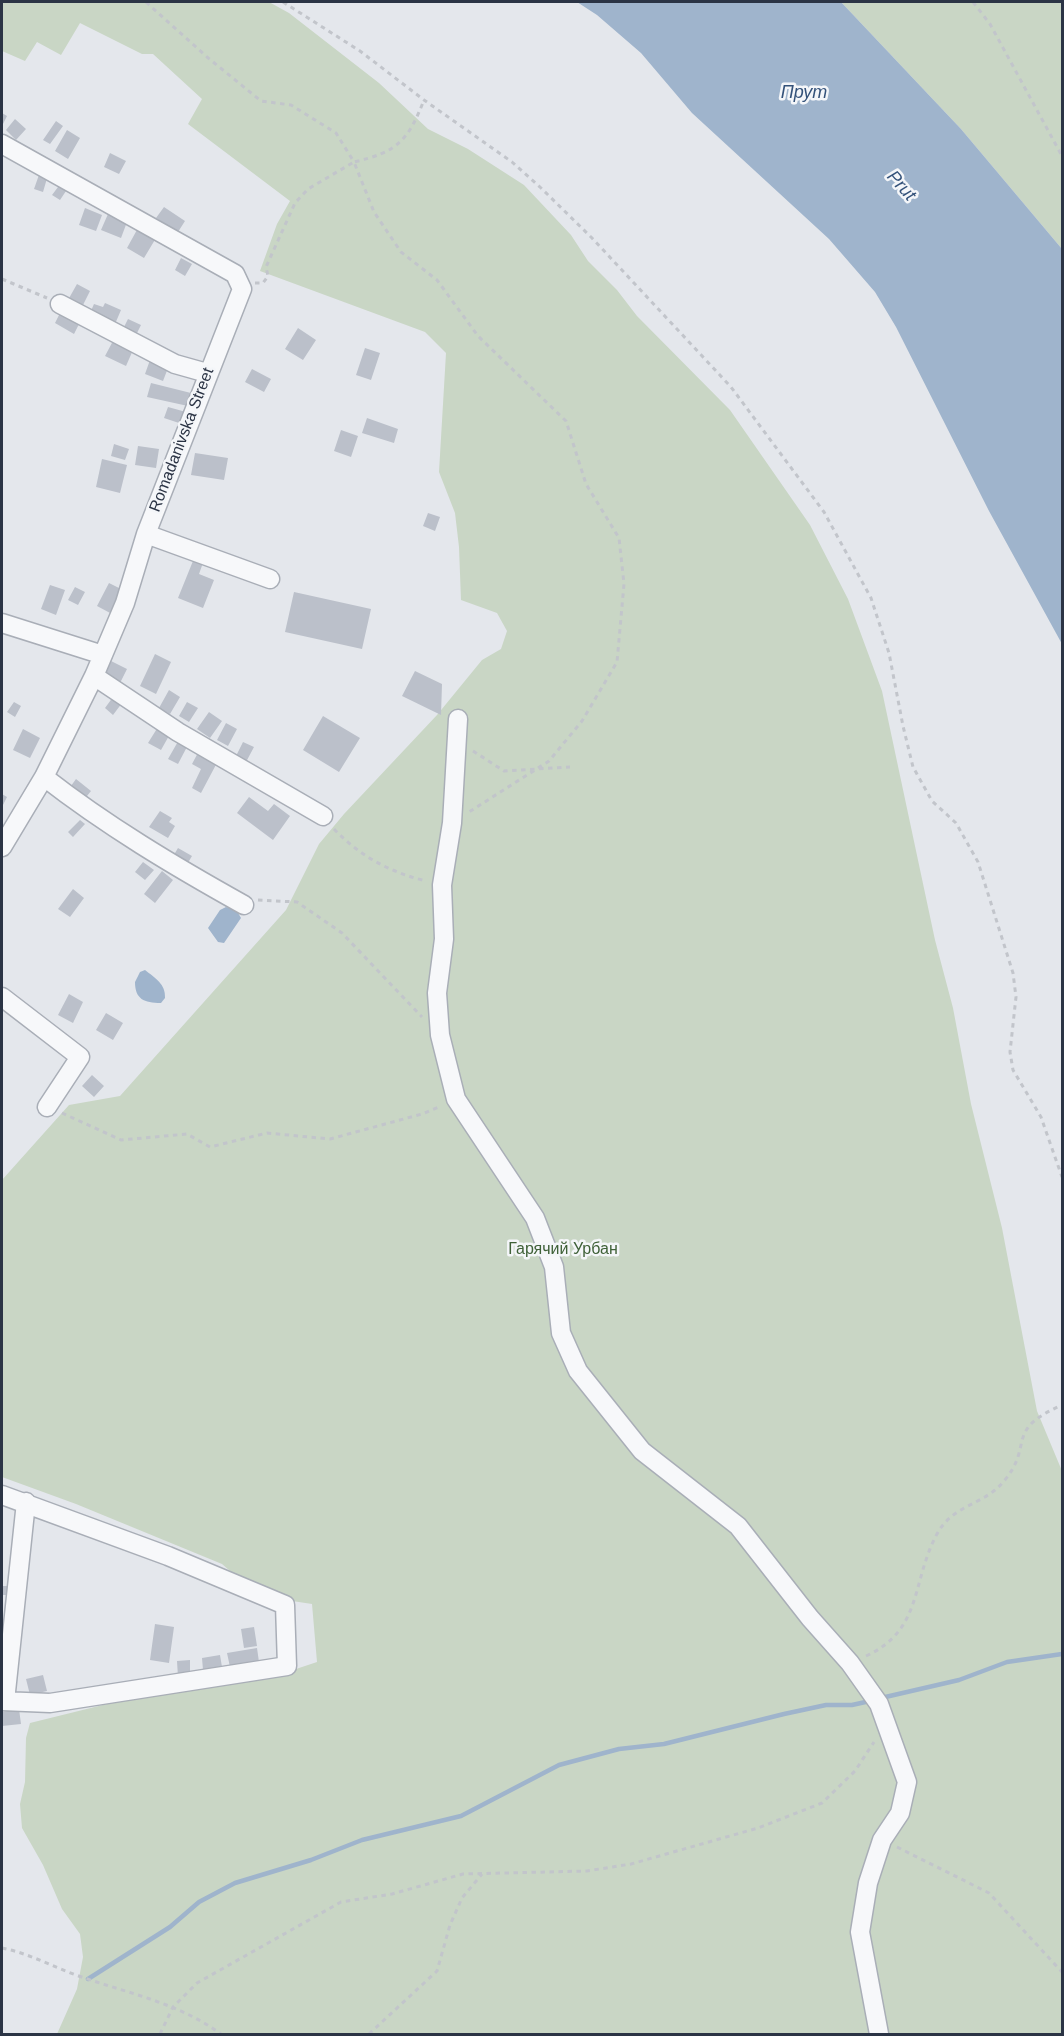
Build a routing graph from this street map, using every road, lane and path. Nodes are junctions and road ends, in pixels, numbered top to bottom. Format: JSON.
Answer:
{"nodes":[{"id":1,"x":146,"y":2,"type":"edge"},
{"id":2,"x":283,"y":2,"type":"edge"},
{"id":3,"x":973,"y":2,"type":"edge"},
{"id":4,"x":424,"y":100,"type":"junction"},
{"id":5,"x":2,"y":144,"type":"edge"},
{"id":6,"x":1062,"y":156,"type":"edge"},
{"id":7,"x":354,"y":162,"type":"junction"},
{"id":8,"x":2,"y":279,"type":"edge"},
{"id":9,"x":242,"y":289,"type":"junction"},
{"id":10,"x":60,"y":304,"type":"joint"},
{"id":11,"x":207,"y":373,"type":"junction"},
{"id":12,"x":146,"y":534,"type":"junction"},
{"id":13,"x":270,"y":579,"type":"dead end"},
{"id":14,"x":2,"y":623,"type":"edge"},
{"id":15,"x":103,"y":655,"type":"junction"},
{"id":16,"x":94,"y":676,"type":"junction"},
{"id":17,"x":457,"y":725,"type":"joint"},
{"id":18,"x":570,"y":767,"type":"dead end"},
{"id":19,"x":536,"y":770,"type":"junction"},
{"id":20,"x":44,"y":777,"type":"junction"},
{"id":21,"x":323,"y":816,"type":"joint"},
{"id":22,"x":452,"y":823,"type":"junction"},
{"id":23,"x":2,"y":847,"type":"edge"},
{"id":24,"x":442,"y":885,"type":"junction"},
{"id":25,"x":244,"y":905,"type":"joint"},
{"id":26,"x":2,"y":997,"type":"edge"},
{"id":27,"x":440,"y":1035,"type":"junction"},
{"id":28,"x":456,"y":1099,"type":"junction"},
{"id":29,"x":47,"y":1107,"type":"joint"},
{"id":30,"x":1062,"y":1178,"type":"edge"},
{"id":31,"x":1062,"y":1405,"type":"edge"},
{"id":32,"x":2,"y":1495,"type":"edge"},
{"id":33,"x":26,"y":1502,"type":"junction"},
{"id":34,"x":850,"y":1663,"type":"junction"},
{"id":35,"x":3,"y":1701,"type":"edge"},
{"id":36,"x":887,"y":1723,"type":"junction"},
{"id":37,"x":882,"y":1840,"type":"junction"},
{"id":38,"x":482,"y":1874,"type":"junction"},
{"id":39,"x":2,"y":1948,"type":"edge"},
{"id":40,"x":1062,"y":1972,"type":"edge"},
{"id":41,"x":173,"y":2007,"type":"junction"},
{"id":42,"x":160,"y":2034,"type":"edge"},
{"id":43,"x":221,"y":2034,"type":"edge"},
{"id":44,"x":369,"y":2034,"type":"edge"},
{"id":45,"x":879,"y":2034,"type":"edge"}],
"edges":[{"from":1,"to":7,"type":"path"},
{"from":2,"to":4,"type":"path"},
{"from":3,"to":6,"type":"path"},
{"from":4,"to":7,"type":"path"},
{"from":4,"to":30,"type":"path"},
{"from":5,"to":9,"type":"street"},
{"from":7,"to":9,"type":"path"},
{"from":7,"to":19,"type":"path"},
{"from":8,"to":10,"type":"path"},
{"from":9,"to":11,"type":"street","name":"Romadanivska Street"},
{"from":10,"to":11,"type":"street"},
{"from":11,"to":12,"type":"street","name":"Romadanivska Street"},
{"from":12,"to":13,"type":"street"},
{"from":12,"to":15,"type":"street","name":"Romadanivska Street"},
{"from":14,"to":15,"type":"street"},
{"from":15,"to":16,"type":"street","name":"Romadanivska Street"},
{"from":16,"to":20,"type":"street","name":"Romadanivska Street"},
{"from":16,"to":21,"type":"street"},
{"from":17,"to":19,"type":"path"},
{"from":17,"to":22,"type":"street"},
{"from":18,"to":19,"type":"path"},
{"from":19,"to":22,"type":"path"},
{"from":20,"to":23,"type":"street","name":"Romadanivska Street"},
{"from":20,"to":25,"type":"street"},
{"from":21,"to":24,"type":"path"},
{"from":22,"to":24,"type":"street"},
{"from":24,"to":27,"type":"street"},
{"from":25,"to":27,"type":"path"},
{"from":26,"to":29,"type":"street"},
{"from":27,"to":28,"type":"street"},
{"from":28,"to":29,"type":"path"},
{"from":28,"to":34,"type":"street"},
{"from":31,"to":34,"type":"path"},
{"from":32,"to":33,"type":"street"},
{"from":33,"to":35,"type":"street"},
{"from":33,"to":35,"type":"street"},
{"from":34,"to":36,"type":"street"},
{"from":36,"to":37,"type":"street"},
{"from":36,"to":38,"type":"path"},
{"from":37,"to":40,"type":"path"},
{"from":37,"to":45,"type":"street"},
{"from":38,"to":41,"type":"path"},
{"from":38,"to":44,"type":"path"},
{"from":39,"to":41,"type":"path"},
{"from":41,"to":42,"type":"path"},
{"from":41,"to":43,"type":"path"}]}
